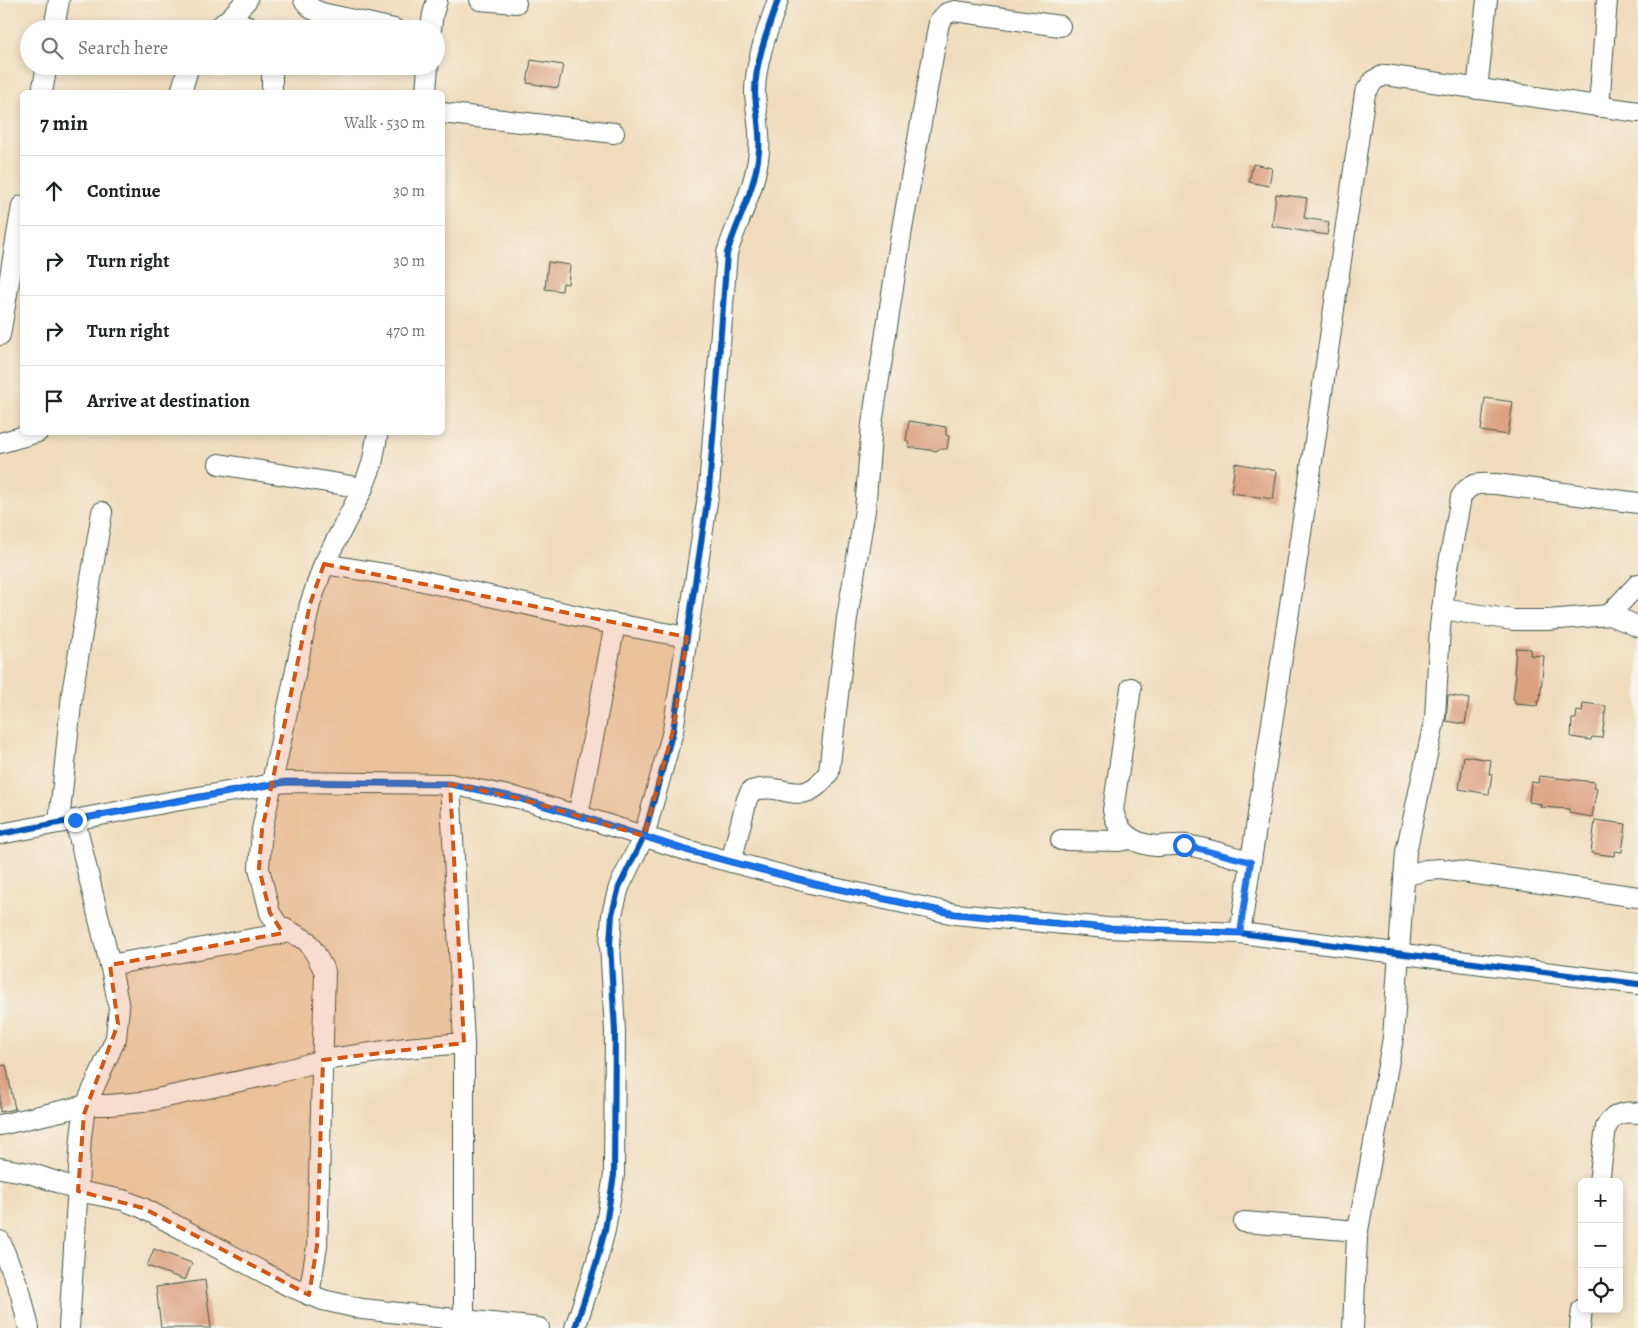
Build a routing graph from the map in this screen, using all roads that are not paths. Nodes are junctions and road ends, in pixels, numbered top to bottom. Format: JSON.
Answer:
{"nodes":[{"id":1,"x":59,"y":0,"type":"edge"},
{"id":2,"x":248,"y":0,"type":"edge"},
{"id":3,"x":304,"y":0,"type":"edge"},
{"id":4,"x":437,"y":0,"type":"edge"},
{"id":5,"x":480,"y":0,"type":"edge"},
{"id":6,"x":778,"y":0,"type":"edge"},
{"id":7,"x":1487,"y":0,"type":"edge"},
{"id":8,"x":1607,"y":0,"type":"edge"},
{"id":9,"x":516,"y":3,"type":"dead end"},
{"id":10,"x":56,"y":20,"type":"edge"},
{"id":11,"x":227,"y":20,"type":"edge"},
{"id":12,"x":354,"y":20,"type":"edge"},
{"id":13,"x":432,"y":20,"type":"edge"},
{"id":14,"x":1060,"y":26,"type":"dead end"},
{"id":15,"x":45,"y":75,"type":"edge"},
{"id":16,"x":186,"y":75,"type":"edge"},
{"id":17,"x":272,"y":75,"type":"edge"},
{"id":18,"x":427,"y":75,"type":"edge"},
{"id":19,"x":1477,"y":89,"type":"junction"},
{"id":20,"x":42,"y":90,"type":"edge"},
{"id":21,"x":182,"y":90,"type":"edge"},
{"id":22,"x":272,"y":90,"type":"edge"},
{"id":23,"x":426,"y":90,"type":"edge"},
{"id":24,"x":1599,"y":107,"type":"junction"},
{"id":25,"x":1638,"y":112,"type":"edge"},
{"id":26,"x":445,"y":114,"type":"edge"},
{"id":27,"x":614,"y":133,"type":"dead end"},
{"id":28,"x":20,"y":239,"type":"edge"},
{"id":29,"x":0,"y":335,"type":"edge"},
{"id":30,"x":28,"y":435,"type":"edge"},
{"id":31,"x":377,"y":435,"type":"edge"},
{"id":32,"x":0,"y":443,"type":"edge"},
{"id":33,"x":219,"y":464,"type":"dead end"},
{"id":34,"x":363,"y":488,"type":"junction"},
{"id":35,"x":1638,"y":504,"type":"edge"},
{"id":36,"x":102,"y":512,"type":"dead end"},
{"id":37,"x":324,"y":564,"type":"junction"},
{"id":38,"x":1638,"y":584,"type":"edge"},
{"id":39,"x":1442,"y":610,"type":"junction"},
{"id":40,"x":1609,"y":615,"type":"junction"},
{"id":41,"x":614,"y":624,"type":"junction"},
{"id":42,"x":1638,"y":627,"type":"edge"},
{"id":43,"x":687,"y":638,"type":"junction"},
{"id":44,"x":1131,"y":688,"type":"dead end"},
{"id":45,"x":272,"y":784,"type":"junction"},
{"id":46,"x":450,"y":784,"type":"junction"},
{"id":47,"x":578,"y":816,"type":"junction"},
{"id":48,"x":67,"y":821,"type":"junction"},
{"id":49,"x":0,"y":834,"type":"edge"},
{"id":50,"x":644,"y":836,"type":"junction"},
{"id":51,"x":1131,"y":839,"type":"junction"},
{"id":52,"x":1061,"y":840,"type":"dead end"},
{"id":53,"x":731,"y":862,"type":"junction"},
{"id":54,"x":1251,"y":862,"type":"junction"},
{"id":55,"x":1404,"y":876,"type":"junction"},
{"id":56,"x":1638,"y":897,"type":"edge"},
{"id":57,"x":291,"y":932,"type":"junction"},
{"id":58,"x":1240,"y":933,"type":"junction"},
{"id":59,"x":1398,"y":952,"type":"junction"},
{"id":60,"x":110,"y":965,"type":"junction"},
{"id":61,"x":1638,"y":984,"type":"edge"},
{"id":62,"x":464,"y":1044,"type":"junction"},
{"id":63,"x":323,"y":1060,"type":"junction"},
{"id":64,"x":87,"y":1106,"type":"junction"},
{"id":65,"x":1638,"y":1113,"type":"edge"},
{"id":66,"x":0,"y":1125,"type":"edge"},
{"id":67,"x":0,"y":1168,"type":"edge"},
{"id":68,"x":1600,"y":1178,"type":"edge"},
{"id":69,"x":78,"y":1191,"type":"junction"},
{"id":70,"x":1244,"y":1222,"type":"dead end"},
{"id":71,"x":1358,"y":1231,"type":"junction"},
{"id":72,"x":0,"y":1241,"type":"edge"},
{"id":73,"x":309,"y":1295,"type":"junction"},
{"id":74,"x":1582,"y":1313,"type":"edge"},
{"id":75,"x":374,"y":1320,"type":"edge"},
{"id":76,"x":464,"y":1320,"type":"junction"},
{"id":77,"x":29,"y":1328,"type":"edge"},
{"id":78,"x":69,"y":1328,"type":"edge"},
{"id":79,"x":539,"y":1328,"type":"edge"},
{"id":80,"x":575,"y":1328,"type":"edge"},
{"id":81,"x":1353,"y":1328,"type":"edge"},
{"id":82,"x":1580,"y":1328,"type":"edge"}],
"edges":[{"from":1,"to":10,"type":"street"},
{"from":2,"to":11,"type":"street"},
{"from":3,"to":12,"type":"street"},
{"from":4,"to":13,"type":"street"},
{"from":5,"to":9,"type":"street"},
{"from":6,"to":43,"type":"street"},
{"from":7,"to":19,"type":"street"},
{"from":8,"to":24,"type":"street"},
{"from":14,"to":53,"type":"street"},
{"from":15,"to":20,"type":"street"},
{"from":16,"to":21,"type":"street"},
{"from":17,"to":22,"type":"street"},
{"from":18,"to":23,"type":"street"},
{"from":19,"to":24,"type":"street"},
{"from":19,"to":54,"type":"street"},
{"from":24,"to":25,"type":"street"},
{"from":26,"to":27,"type":"street"},
{"from":28,"to":29,"type":"street"},
{"from":30,"to":32,"type":"street"},
{"from":31,"to":34,"type":"street"},
{"from":33,"to":34,"type":"street"},
{"from":34,"to":37,"type":"street"},
{"from":35,"to":39,"type":"street"},
{"from":36,"to":48,"type":"street"},
{"from":37,"to":41,"type":"street"},
{"from":37,"to":45,"type":"street"},
{"from":38,"to":40,"type":"street"},
{"from":39,"to":40,"type":"street"},
{"from":39,"to":55,"type":"street"},
{"from":40,"to":42,"type":"street"},
{"from":41,"to":43,"type":"street"},
{"from":41,"to":47,"type":"street"},
{"from":43,"to":50,"type":"street"},
{"from":44,"to":51,"type":"street"},
{"from":45,"to":46,"type":"street"},
{"from":45,"to":48,"type":"street"},
{"from":45,"to":57,"type":"street"},
{"from":46,"to":47,"type":"street"},
{"from":46,"to":62,"type":"street"},
{"from":47,"to":50,"type":"street"},
{"from":48,"to":49,"type":"street"},
{"from":48,"to":60,"type":"street"},
{"from":50,"to":53,"type":"street"},
{"from":50,"to":80,"type":"street"},
{"from":51,"to":52,"type":"street"},
{"from":51,"to":54,"type":"street"},
{"from":53,"to":58,"type":"street"},
{"from":54,"to":58,"type":"street"},
{"from":55,"to":56,"type":"street"},
{"from":55,"to":59,"type":"street"},
{"from":57,"to":60,"type":"street"},
{"from":57,"to":63,"type":"street"},
{"from":58,"to":59,"type":"street"},
{"from":59,"to":61,"type":"street"},
{"from":59,"to":71,"type":"street"},
{"from":60,"to":64,"type":"street"},
{"from":62,"to":63,"type":"street"},
{"from":62,"to":76,"type":"street"},
{"from":63,"to":64,"type":"street"},
{"from":63,"to":73,"type":"street"},
{"from":64,"to":66,"type":"street"},
{"from":64,"to":69,"type":"street"},
{"from":65,"to":68,"type":"street"},
{"from":67,"to":69,"type":"street"},
{"from":69,"to":73,"type":"street"},
{"from":69,"to":78,"type":"street"},
{"from":70,"to":71,"type":"street"},
{"from":71,"to":81,"type":"street"},
{"from":72,"to":77,"type":"street"},
{"from":73,"to":75,"type":"street"},
{"from":74,"to":82,"type":"street"},
{"from":75,"to":76,"type":"street"},
{"from":76,"to":79,"type":"street"}]}
